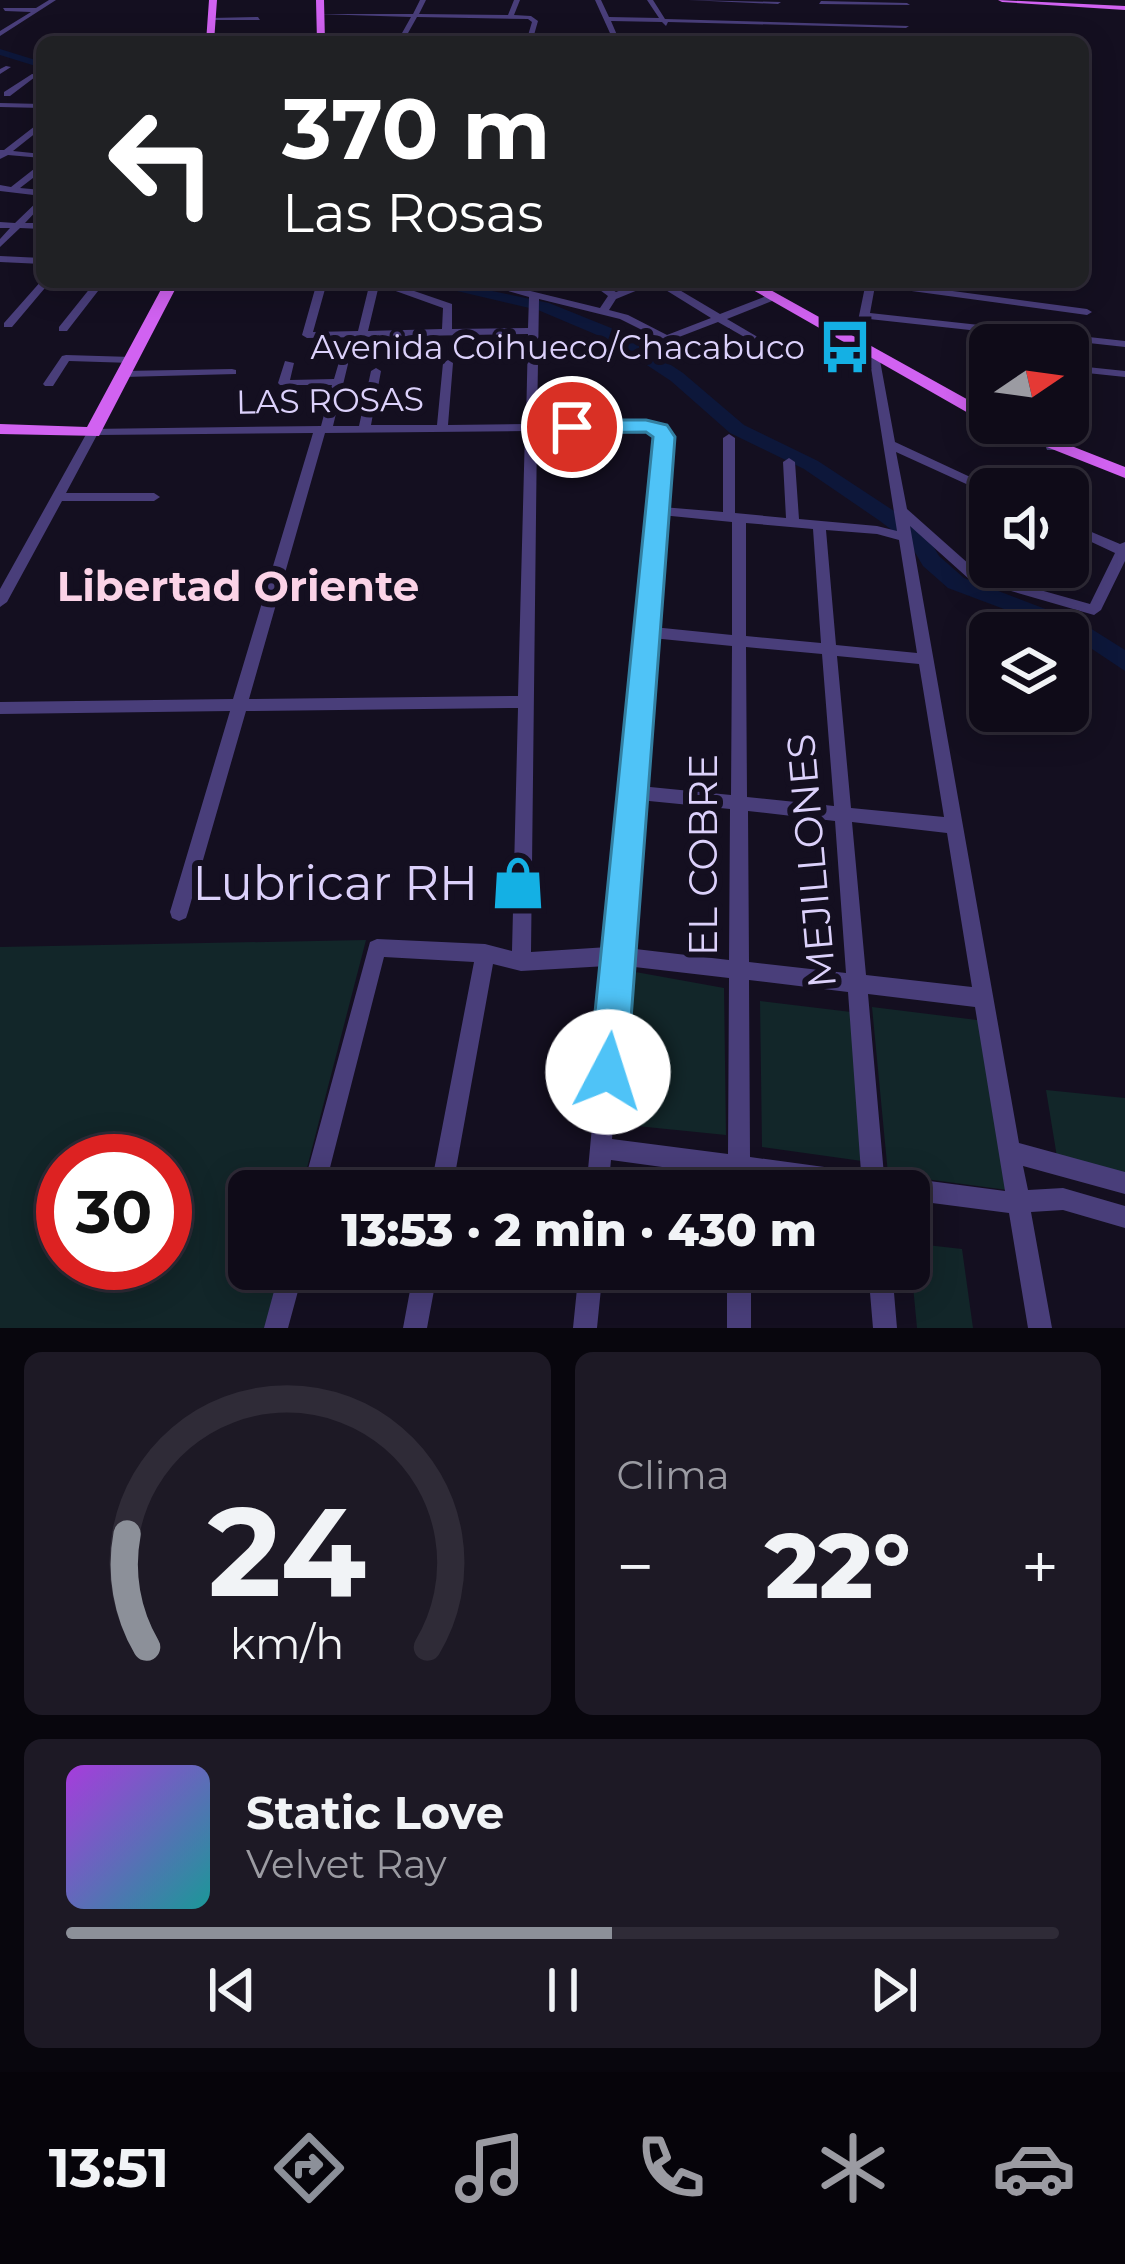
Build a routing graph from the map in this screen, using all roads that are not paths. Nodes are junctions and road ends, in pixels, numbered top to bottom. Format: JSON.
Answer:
{"nodes":[{"id":1,"x":19,"y":0,"type":"edge"},
{"id":2,"x":53,"y":0,"type":"edge"},
{"id":3,"x":213,"y":0,"type":"edge"},
{"id":4,"x":320,"y":0,"type":"edge"},
{"id":5,"x":423,"y":0,"type":"edge"},
{"id":6,"x":517,"y":0,"type":"edge"},
{"id":7,"x":598,"y":0,"type":"edge"},
{"id":8,"x":650,"y":0,"type":"edge"},
{"id":9,"x":1002,"y":0,"type":"edge"},
{"id":10,"x":1014,"y":0,"type":"edge"},
{"id":11,"x":1061,"y":0,"type":"edge"},
{"id":12,"x":695,"y":1,"type":"edge"},
{"id":13,"x":778,"y":1,"type":"edge"},
{"id":14,"x":736,"y":2,"type":"edge"},
{"id":15,"x":820,"y":2,"type":"edge"},
{"id":16,"x":907,"y":2,"type":"edge"},
{"id":17,"x":1101,"y":3,"type":"edge"},
{"id":18,"x":862,"y":4,"type":"junction"},
{"id":19,"x":1125,"y":8,"type":"edge"},
{"id":20,"x":3,"y":10,"type":"edge"},
{"id":21,"x":38,"y":10,"type":"junction"},
{"id":22,"x":320,"y":14,"type":"junction"},
{"id":23,"x":415,"y":15,"type":"junction"},
{"id":24,"x":510,"y":17,"type":"junction"},
{"id":25,"x":258,"y":19,"type":"dead end"},
{"id":26,"x":606,"y":19,"type":"junction"},
{"id":27,"x":211,"y":20,"type":"junction"},
{"id":28,"x":664,"y":20,"type":"junction"},
{"id":29,"x":700,"y":21,"type":"junction"},
{"id":30,"x":740,"y":22,"type":"junction"},
{"id":31,"x":783,"y":23,"type":"junction"},
{"id":32,"x":0,"y":24,"type":"edge"},
{"id":33,"x":15,"y":24,"type":"junction"},
{"id":34,"x":828,"y":24,"type":"junction"},
{"id":35,"x":844,"y":24,"type":"junction"},
{"id":36,"x":866,"y":25,"type":"junction"},
{"id":37,"x":906,"y":26,"type":"junction"},
{"id":38,"x":0,"y":34,"type":"edge"},
{"id":39,"x":210,"y":36,"type":"edge"},
{"id":40,"x":321,"y":36,"type":"edge"},
{"id":41,"x":403,"y":36,"type":"edge"},
{"id":42,"x":530,"y":36,"type":"edge"},
{"id":43,"x":613,"y":36,"type":"edge"},
{"id":44,"x":672,"y":36,"type":"edge"},
{"id":45,"x":742,"y":36,"type":"edge"},
{"id":46,"x":787,"y":36,"type":"edge"},
{"id":47,"x":849,"y":36,"type":"edge"},
{"id":48,"x":905,"y":36,"type":"edge"},
{"id":49,"x":36,"y":76,"type":"edge"},
{"id":50,"x":8,"y":94,"type":"dead end"},
{"id":51,"x":0,"y":104,"type":"edge"},
{"id":52,"x":36,"y":106,"type":"edge"},
{"id":53,"x":36,"y":129,"type":"edge"},
{"id":54,"x":2,"y":153,"type":"edge"},
{"id":55,"x":36,"y":156,"type":"edge"},
{"id":56,"x":36,"y":172,"type":"edge"},
{"id":57,"x":0,"y":188,"type":"edge"},
{"id":58,"x":13,"y":190,"type":"junction"},
{"id":59,"x":36,"y":195,"type":"edge"},
{"id":60,"x":36,"y":203,"type":"edge"},
{"id":61,"x":0,"y":225,"type":"edge"},
{"id":62,"x":18,"y":225,"type":"junction"},
{"id":63,"x":36,"y":226,"type":"edge"},
{"id":64,"x":0,"y":244,"type":"edge"},
{"id":65,"x":0,"y":259,"type":"edge"},
{"id":66,"x":36,"y":261,"type":"edge"},
{"id":67,"x":40,"y":288,"type":"edge"},
{"id":68,"x":95,"y":288,"type":"edge"},
{"id":69,"x":169,"y":288,"type":"edge"},
{"id":70,"x":320,"y":288,"type":"edge"},
{"id":71,"x":375,"y":288,"type":"edge"},
{"id":72,"x":395,"y":288,"type":"edge"},
{"id":73,"x":498,"y":288,"type":"edge"},
{"id":74,"x":603,"y":288,"type":"edge"},
{"id":75,"x":638,"y":288,"type":"edge"},
{"id":76,"x":665,"y":288,"type":"edge"},
{"id":77,"x":756,"y":288,"type":"edge"},
{"id":78,"x":870,"y":288,"type":"edge"},
{"id":79,"x":947,"y":288,"type":"edge"},
{"id":80,"x":615,"y":296,"type":"junction"},
{"id":81,"x":772,"y":297,"type":"junction"},
{"id":82,"x":534,"y":302,"type":"junction"},
{"id":83,"x":603,"y":312,"type":"junction"},
{"id":84,"x":1087,"y":312,"type":"dead end"},
{"id":85,"x":864,"y":315,"type":"junction"},
{"id":86,"x":719,"y":319,"type":"junction"},
{"id":87,"x":8,"y":325,"type":"dead end"},
{"id":88,"x":969,"y":327,"type":"edge"},
{"id":89,"x":63,"y":329,"type":"dead end"},
{"id":90,"x":535,"y":331,"type":"junction"},
{"id":91,"x":447,"y":332,"type":"junction"},
{"id":92,"x":362,"y":334,"type":"junction"},
{"id":93,"x":1089,"y":340,"type":"edge"},
{"id":94,"x":762,"y":344,"type":"dead end"},
{"id":95,"x":1125,"y":344,"type":"edge"},
{"id":96,"x":858,"y":345,"type":"junction"},
{"id":97,"x":874,"y":355,"type":"junction"},
{"id":98,"x":289,"y":363,"type":"dead end"},
{"id":99,"x":448,"y":363,"type":"dead end"},
{"id":100,"x":343,"y":364,"type":"dead end"},
{"id":101,"x":128,"y":367,"type":"junction"},
{"id":102,"x":376,"y":371,"type":"dead end"},
{"id":103,"x":1089,"y":371,"type":"edge"},
{"id":104,"x":232,"y":372,"type":"dead end"},
{"id":105,"x":1123,"y":377,"type":"edge"},
{"id":106,"x":338,"y":382,"type":"junction"},
{"id":107,"x":49,"y":384,"type":"dead end"},
{"id":108,"x":969,"y":407,"type":"edge"},
{"id":109,"x":535,"y":428,"type":"junction"},
{"id":110,"x":442,"y":429,"type":"junction"},
{"id":111,"x":323,"y":430,"type":"junction"},
{"id":112,"x":364,"y":430,"type":"junction"},
{"id":113,"x":1,"y":431,"type":"edge"},
{"id":114,"x":93,"y":432,"type":"junction"},
{"id":115,"x":729,"y":438,"type":"dead end"},
{"id":116,"x":890,"y":444,"type":"junction"},
{"id":117,"x":1044,"y":444,"type":"edge"},
{"id":118,"x":1050,"y":444,"type":"edge"},
{"id":119,"x":1051,"y":447,"type":"junction"},
{"id":120,"x":789,"y":462,"type":"dead end"},
{"id":121,"x":1125,"y":472,"type":"edge"},
{"id":122,"x":969,"y":480,"type":"edge"},
{"id":123,"x":57,"y":497,"type":"junction"},
{"id":124,"x":154,"y":497,"type":"dead end"},
{"id":125,"x":658,"y":512,"type":"junction"},
{"id":126,"x":734,"y":518,"type":"junction"},
{"id":127,"x":793,"y":523,"type":"junction"},
{"id":128,"x":903,"y":524,"type":"junction"},
{"id":129,"x":819,"y":525,"type":"junction"},
{"id":130,"x":1089,"y":535,"type":"edge"},
{"id":131,"x":1124,"y":549,"type":"edge"},
{"id":132,"x":0,"y":602,"type":"edge"},
{"id":133,"x":647,"y":632,"type":"junction"},
{"id":134,"x":739,"y":641,"type":"junction"},
{"id":135,"x":829,"y":650,"type":"junction"},
{"id":136,"x":926,"y":659,"type":"junction"},
{"id":137,"x":527,"y":701,"type":"junction"},
{"id":138,"x":239,"y":705,"type":"junction"},
{"id":139,"x":0,"y":708,"type":"edge"},
{"id":140,"x":633,"y":792,"type":"junction"},
{"id":141,"x":739,"y":803,"type":"junction"},
{"id":142,"x":843,"y":814,"type":"junction"},
{"id":143,"x":955,"y":826,"type":"junction"},
{"id":144,"x":179,"y":912,"type":"dead end"},
{"id":145,"x":484,"y":953,"type":"junction"},
{"id":146,"x":618,"y":956,"type":"junction"},
{"id":147,"x":521,"y":962,"type":"junction"},
{"id":148,"x":739,"y":970,"type":"junction"},
{"id":149,"x":857,"y":984,"type":"junction"},
{"id":150,"x":984,"y":998,"type":"junction"},
{"id":151,"x":601,"y":1148,"type":"junction"},
{"id":152,"x":1010,"y":1151,"type":"junction"},
{"id":153,"x":739,"y":1166,"type":"junction"},
{"id":154,"x":319,"y":1170,"type":"edge"},
{"id":155,"x":445,"y":1170,"type":"edge"},
{"id":156,"x":599,"y":1170,"type":"edge"},
{"id":157,"x":739,"y":1170,"type":"edge"},
{"id":158,"x":763,"y":1170,"type":"edge"},
{"id":159,"x":872,"y":1170,"type":"edge"},
{"id":160,"x":1125,"y":1183,"type":"edge"},
{"id":161,"x":930,"y":1194,"type":"edge"},
{"id":162,"x":1018,"y":1199,"type":"junction"},
{"id":163,"x":1125,"y":1217,"type":"edge"},
{"id":164,"x":286,"y":1290,"type":"edge"},
{"id":165,"x":422,"y":1290,"type":"edge"},
{"id":166,"x":589,"y":1290,"type":"edge"},
{"id":167,"x":739,"y":1290,"type":"edge"},
{"id":168,"x":882,"y":1290,"type":"edge"},
{"id":169,"x":276,"y":1328,"type":"edge"},
{"id":170,"x":415,"y":1328,"type":"edge"},
{"id":171,"x":585,"y":1328,"type":"edge"},
{"id":172,"x":739,"y":1328,"type":"edge"},
{"id":173,"x":885,"y":1328,"type":"edge"},
{"id":174,"x":1040,"y":1328,"type":"edge"}],
"edges":[{"from":1,"to":20,"type":"street"},
{"from":2,"to":21,"type":"street"},
{"from":3,"to":27,"type":"main road"},
{"from":4,"to":22,"type":"main road"},
{"from":5,"to":23,"type":"street"},
{"from":6,"to":24,"type":"street"},
{"from":7,"to":26,"type":"street"},
{"from":8,"to":28,"type":"street"},
{"from":9,"to":10,"type":"main road"},
{"from":10,"to":17,"type":"main road"},
{"from":11,"to":17,"type":"street"},
{"from":12,"to":14,"type":"street"},
{"from":12,"to":29,"type":"street"},
{"from":13,"to":14,"type":"street"},
{"from":13,"to":31,"type":"street"},
{"from":14,"to":30,"type":"street"},
{"from":15,"to":18,"type":"street"},
{"from":15,"to":34,"type":"street"},
{"from":16,"to":18,"type":"street"},
{"from":16,"to":37,"type":"street"},
{"from":17,"to":19,"type":"main road"},
{"from":18,"to":36,"type":"street"},
{"from":20,"to":21,"type":"street"},
{"from":21,"to":33,"type":"street"},
{"from":22,"to":23,"type":"street"},
{"from":22,"to":40,"type":"main road"},
{"from":23,"to":24,"type":"street"},
{"from":23,"to":41,"type":"street"},
{"from":24,"to":42,"type":"street"},
{"from":25,"to":27,"type":"street"},
{"from":26,"to":28,"type":"street"},
{"from":26,"to":43,"type":"street"},
{"from":27,"to":39,"type":"main road"},
{"from":28,"to":29,"type":"street"},
{"from":28,"to":44,"type":"street"},
{"from":29,"to":30,"type":"street"},
{"from":30,"to":31,"type":"street"},
{"from":30,"to":45,"type":"street"},
{"from":31,"to":34,"type":"street"},
{"from":31,"to":46,"type":"street"},
{"from":32,"to":33,"type":"street"},
{"from":33,"to":38,"type":"street"},
{"from":34,"to":35,"type":"street"},
{"from":35,"to":36,"type":"street"},
{"from":35,"to":47,"type":"street"},
{"from":36,"to":37,"type":"street"},
{"from":37,"to":48,"type":"street"},
{"from":49,"to":50,"type":"street"},
{"from":51,"to":52,"type":"street"},
{"from":53,"to":54,"type":"street"},
{"from":54,"to":55,"type":"street"},
{"from":56,"to":58,"type":"street"},
{"from":57,"to":58,"type":"street"},
{"from":58,"to":59,"type":"street"},
{"from":60,"to":62,"type":"street"},
{"from":61,"to":62,"type":"street"},
{"from":62,"to":63,"type":"street"},
{"from":62,"to":64,"type":"street"},
{"from":65,"to":66,"type":"street"},
{"from":67,"to":87,"type":"street"},
{"from":68,"to":89,"type":"street"},
{"from":69,"to":101,"type":"main road"},
{"from":70,"to":92,"type":"street"},
{"from":71,"to":92,"type":"street"},
{"from":72,"to":91,"type":"street"},
{"from":73,"to":82,"type":"street"},
{"from":74,"to":80,"type":"street"},
{"from":75,"to":80,"type":"street"},
{"from":76,"to":86,"type":"street"},
{"from":77,"to":81,"type":"main road"},
{"from":78,"to":85,"type":"street"},
{"from":79,"to":84,"type":"street"},
{"from":80,"to":83,"type":"street"},
{"from":81,"to":86,"type":"street"},
{"from":81,"to":96,"type":"main road"},
{"from":82,"to":83,"type":"street"},
{"from":82,"to":90,"type":"street"},
{"from":83,"to":86,"type":"street"},
{"from":85,"to":88,"type":"street"},
{"from":85,"to":96,"type":"street"},
{"from":86,"to":94,"type":"street"},
{"from":90,"to":91,"type":"street"},
{"from":90,"to":109,"type":"street"},
{"from":91,"to":92,"type":"street"},
{"from":93,"to":95,"type":"street"},
{"from":96,"to":97,"type":"main road"},
{"from":97,"to":108,"type":"main road"},
{"from":97,"to":116,"type":"street"},
{"from":98,"to":106,"type":"street"},
{"from":99,"to":110,"type":"street"},
{"from":100,"to":106,"type":"street"},
{"from":101,"to":104,"type":"street"},
{"from":101,"to":107,"type":"street"},
{"from":101,"to":114,"type":"main road"},
{"from":102,"to":112,"type":"street"},
{"from":103,"to":105,"type":"street"},
{"from":106,"to":111,"type":"street"},
{"from":109,"to":110,"type":"street","name":"LAS ROSAS"},
{"from":109,"to":125,"type":"street","name":"LAS ROSAS"},
{"from":109,"to":137,"type":"street"},
{"from":110,"to":112,"type":"street","name":"LAS ROSAS"},
{"from":111,"to":112,"type":"street","name":"LAS ROSAS"},
{"from":111,"to":114,"type":"street","name":"LAS ROSAS"},
{"from":111,"to":138,"type":"street"},
{"from":113,"to":114,"type":"main road","name":"LAS ROSAS"},
{"from":114,"to":123,"type":"street"},
{"from":115,"to":126,"type":"street","name":"EL COBRE"},
{"from":116,"to":122,"type":"street"},
{"from":116,"to":128,"type":"street"},
{"from":117,"to":119,"type":"main road"},
{"from":118,"to":119,"type":"street"},
{"from":119,"to":121,"type":"main road"},
{"from":120,"to":127,"type":"street"},
{"from":123,"to":124,"type":"street"},
{"from":123,"to":132,"type":"street"},
{"from":125,"to":126,"type":"street"},
{"from":125,"to":133,"type":"street"},
{"from":126,"to":127,"type":"street"},
{"from":126,"to":134,"type":"street","name":"EL COBRE"},
{"from":127,"to":129,"type":"street"},
{"from":128,"to":129,"type":"street"},
{"from":128,"to":131,"type":"street"},
{"from":128,"to":136,"type":"street"},
{"from":129,"to":135,"type":"street","name":"MEJILLONES"},
{"from":130,"to":131,"type":"street"},
{"from":133,"to":134,"type":"street"},
{"from":133,"to":140,"type":"street"},
{"from":134,"to":135,"type":"street"},
{"from":134,"to":141,"type":"street","name":"EL COBRE"},
{"from":135,"to":136,"type":"street"},
{"from":135,"to":142,"type":"street","name":"MEJILLONES"},
{"from":136,"to":143,"type":"street"},
{"from":137,"to":138,"type":"street"},
{"from":137,"to":147,"type":"street"},
{"from":138,"to":139,"type":"street"},
{"from":138,"to":144,"type":"street"},
{"from":140,"to":141,"type":"street"},
{"from":140,"to":146,"type":"street"},
{"from":141,"to":142,"type":"street"},
{"from":141,"to":148,"type":"street","name":"EL COBRE"},
{"from":142,"to":143,"type":"street"},
{"from":142,"to":149,"type":"street","name":"MEJILLONES"},
{"from":143,"to":150,"type":"street"},
{"from":145,"to":147,"type":"street"},
{"from":145,"to":154,"type":"street"},
{"from":145,"to":155,"type":"street"},
{"from":146,"to":147,"type":"street"},
{"from":146,"to":148,"type":"street"},
{"from":146,"to":151,"type":"street"},
{"from":148,"to":149,"type":"street"},
{"from":148,"to":153,"type":"street","name":"EL COBRE"},
{"from":149,"to":150,"type":"street"},
{"from":149,"to":159,"type":"street","name":"MEJILLONES"},
{"from":150,"to":152,"type":"street"},
{"from":151,"to":153,"type":"street"},
{"from":151,"to":156,"type":"street"},
{"from":152,"to":160,"type":"street"},
{"from":152,"to":162,"type":"street"},
{"from":153,"to":157,"type":"street","name":"EL COBRE"},
{"from":153,"to":158,"type":"street"},
{"from":161,"to":162,"type":"street"},
{"from":162,"to":163,"type":"street"},
{"from":162,"to":174,"type":"street"},
{"from":164,"to":169,"type":"street"},
{"from":165,"to":170,"type":"street"},
{"from":166,"to":171,"type":"street"},
{"from":167,"to":172,"type":"street"},
{"from":168,"to":173,"type":"street"}]}
